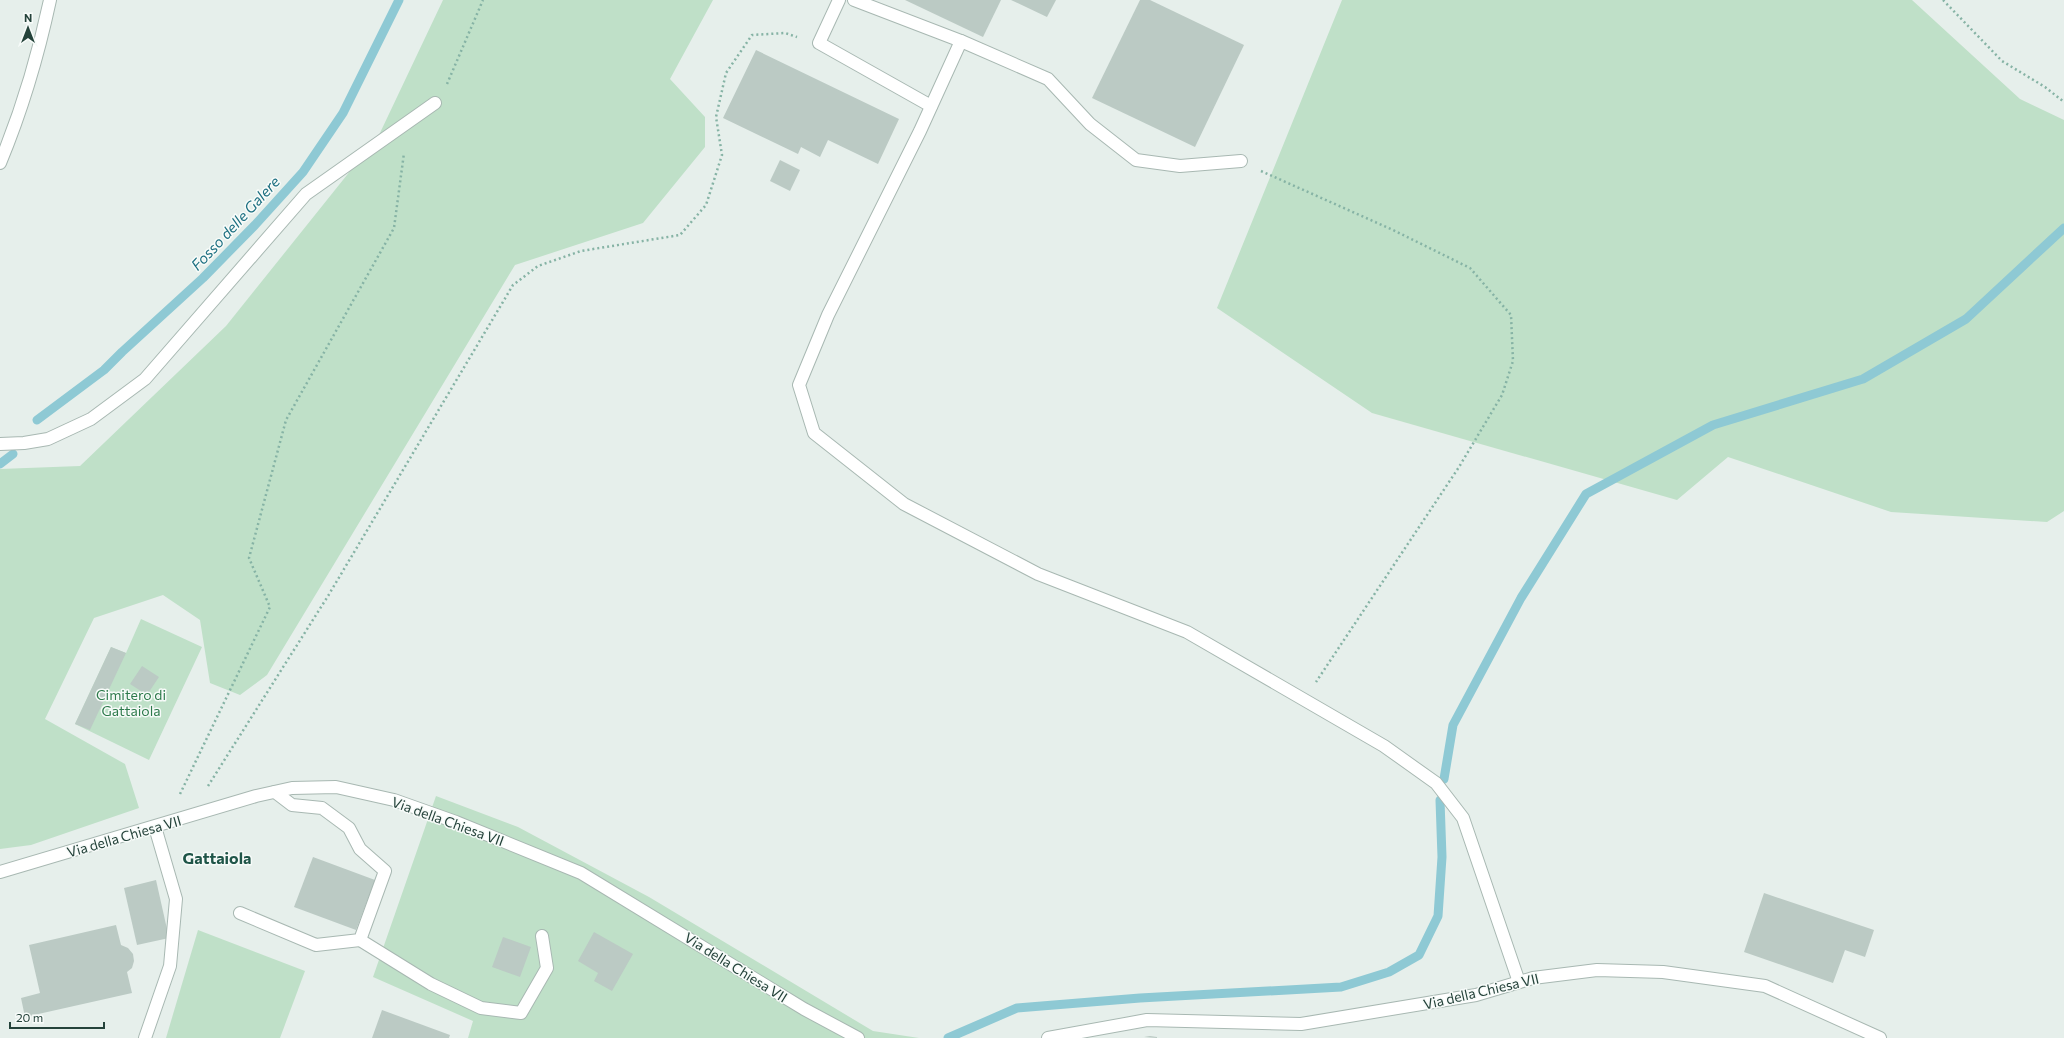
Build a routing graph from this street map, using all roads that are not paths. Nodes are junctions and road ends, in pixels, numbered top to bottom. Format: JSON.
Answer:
{"nodes":[{"id":1,"x":50,"y":0,"type":"edge"},
{"id":2,"x":839,"y":0,"type":"edge"},
{"id":3,"x":854,"y":0,"type":"edge"},
{"id":4,"x":961,"y":42,"type":"junction"},
{"id":5,"x":435,"y":103,"type":"road end"},
{"id":6,"x":931,"y":106,"type":"junction"},
{"id":7,"x":1241,"y":161,"type":"road end"},
{"id":8,"x":0,"y":163,"type":"edge"},
{"id":9,"x":0,"y":444,"type":"edge"},
{"id":10,"x":275,"y":792,"type":"junction"},
{"id":11,"x":155,"y":827,"type":"junction"},
{"id":12,"x":0,"y":872,"type":"edge"},
{"id":13,"x":240,"y":913,"type":"dead end"},
{"id":14,"x":542,"y":936,"type":"dead end"},
{"id":15,"x":360,"y":940,"type":"junction"},
{"id":16,"x":1519,"y":982,"type":"junction"},
{"id":17,"x":145,"y":1038,"type":"edge"},
{"id":18,"x":858,"y":1038,"type":"edge"},
{"id":19,"x":1048,"y":1038,"type":"edge"},
{"id":20,"x":1880,"y":1038,"type":"edge"}],
"edges":[{"from":1,"to":8,"type":"street"},
{"from":2,"to":6,"type":"street"},
{"from":3,"to":4,"type":"street"},
{"from":4,"to":6,"type":"street"},
{"from":4,"to":7,"type":"street"},
{"from":5,"to":9,"type":"street"},
{"from":6,"to":16,"type":"street"},
{"from":10,"to":11,"type":"street","name":"Via della Chiesa VII"},
{"from":10,"to":15,"type":"street"},
{"from":10,"to":18,"type":"street","name":"Via della Chiesa VII"},
{"from":11,"to":12,"type":"street","name":"Via della Chiesa VII"},
{"from":11,"to":17,"type":"street"},
{"from":13,"to":15,"type":"street"},
{"from":14,"to":15,"type":"street"},
{"from":16,"to":19,"type":"street","name":"Via della Chiesa VII"},
{"from":16,"to":20,"type":"street","name":"Via della Chiesa VII"}]}
